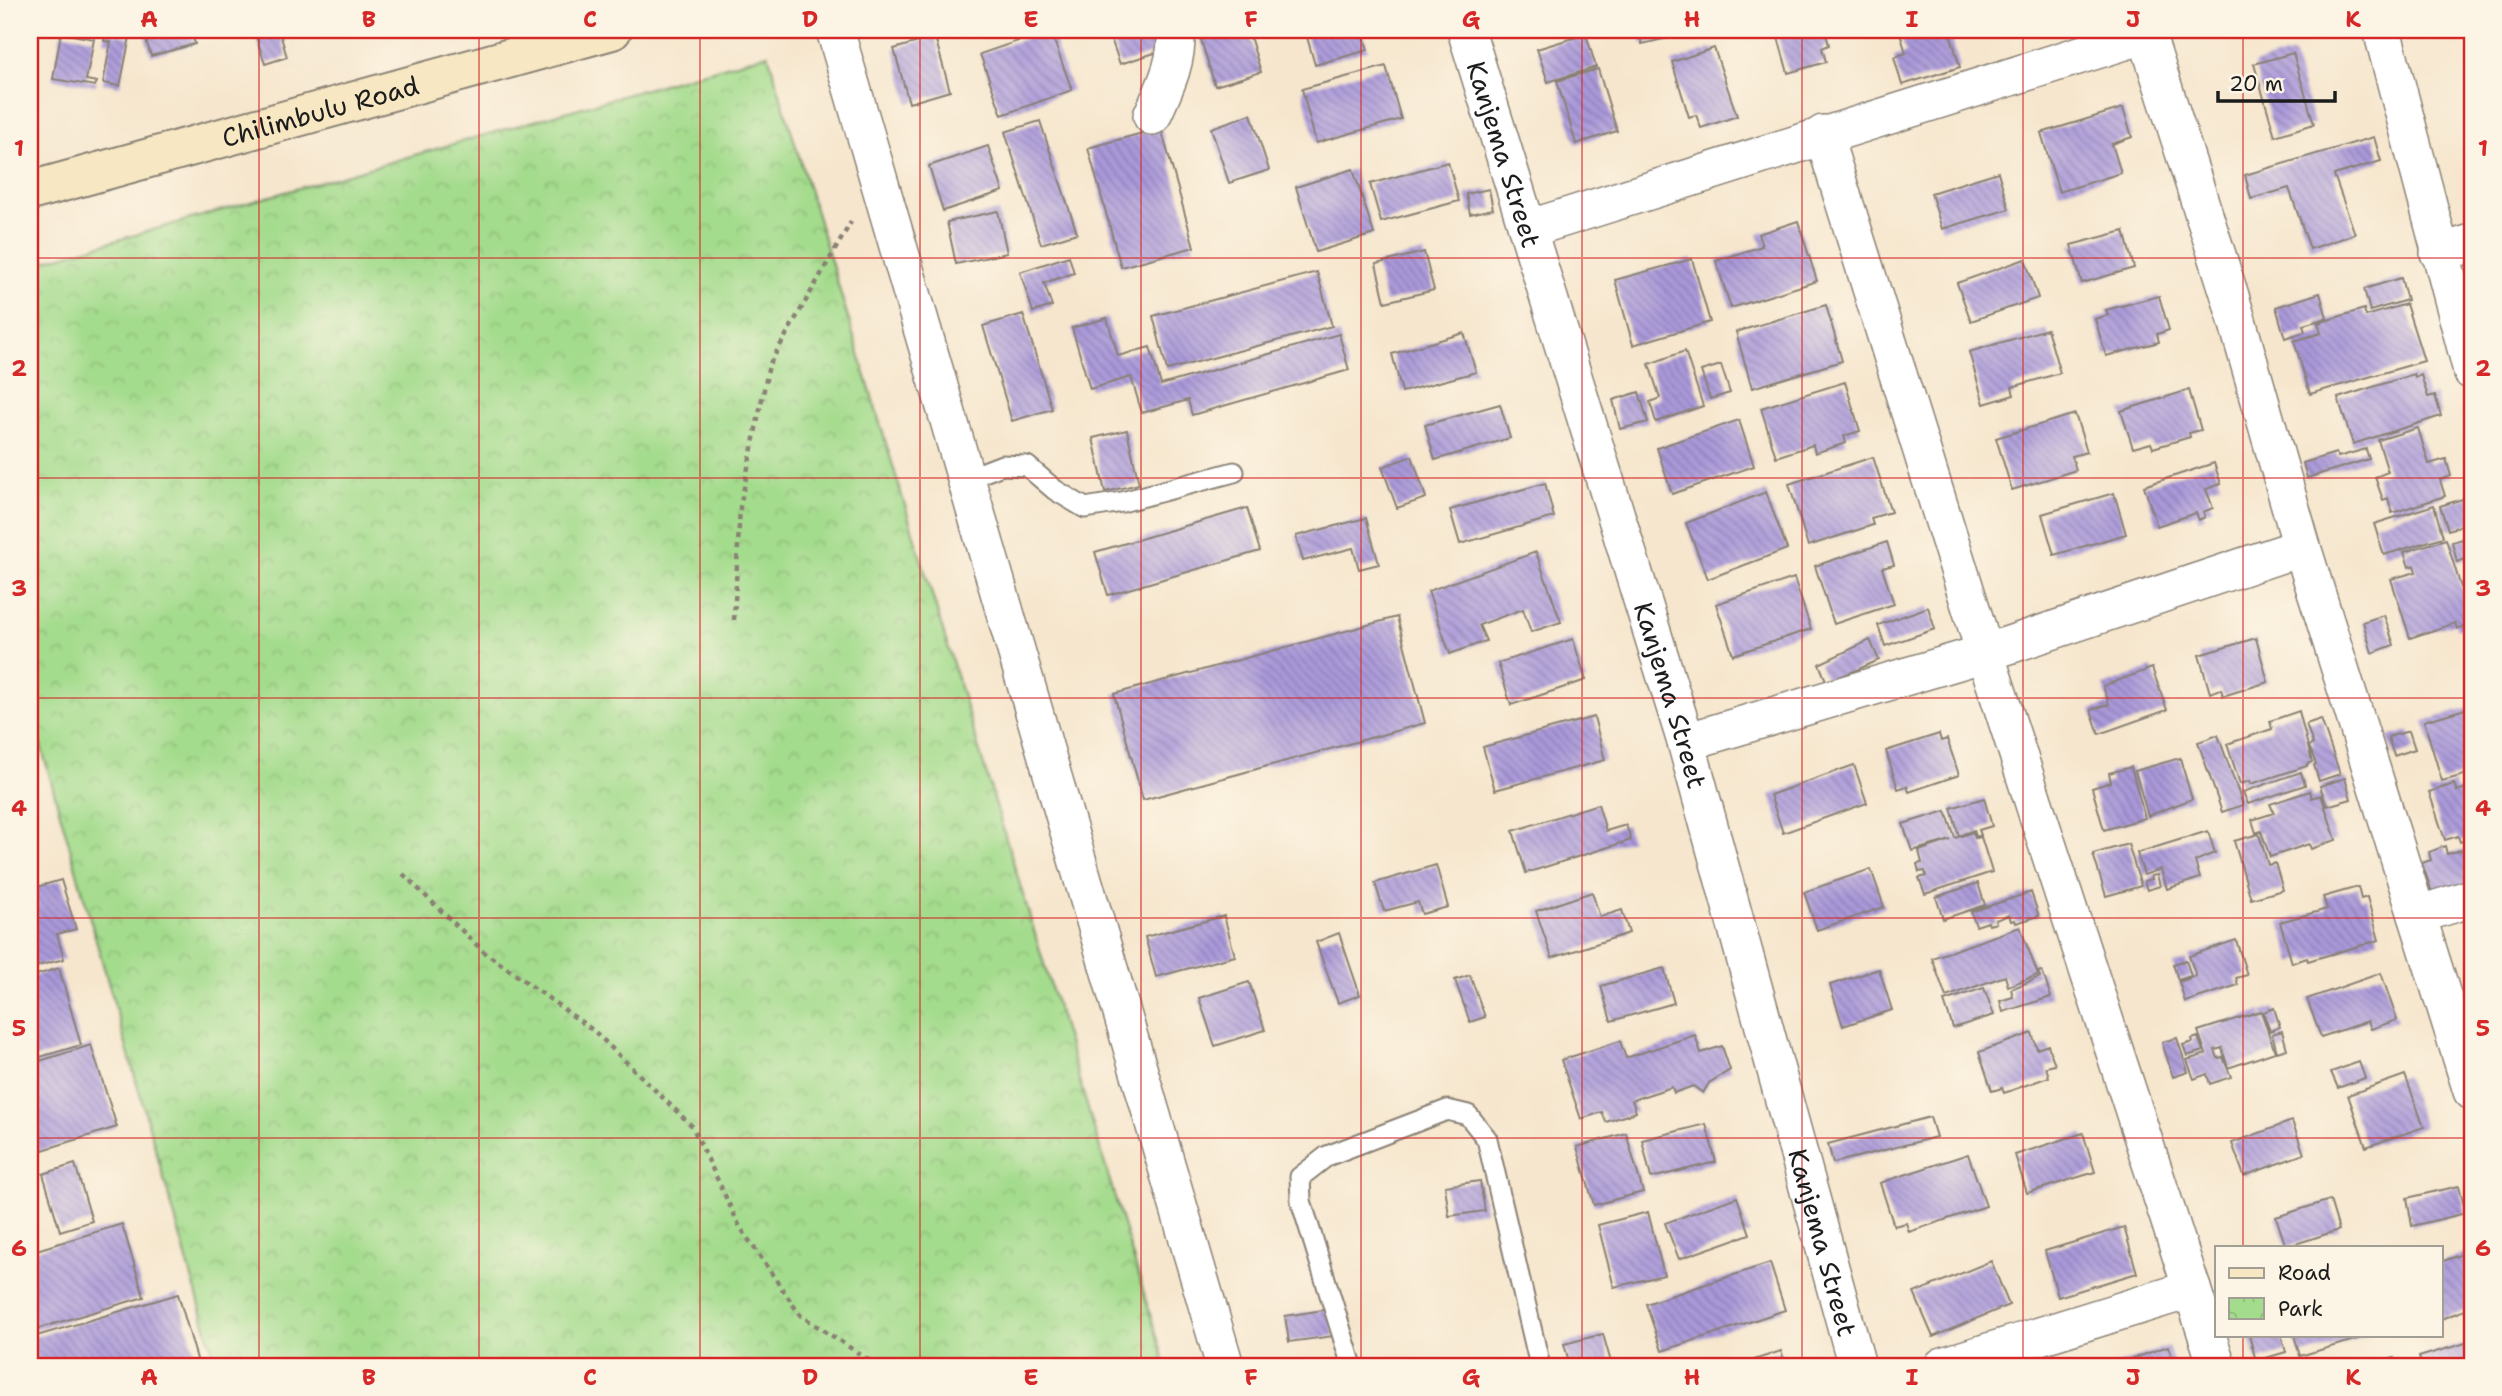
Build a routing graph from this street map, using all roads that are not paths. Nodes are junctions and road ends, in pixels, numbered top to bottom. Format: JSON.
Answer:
{"nodes":[{"id":1,"x":612,"y":30,"type":"edge"},
{"id":2,"x":835,"y":30,"type":"edge"},
{"id":3,"x":1176,"y":30,"type":"edge"},
{"id":4,"x":1465,"y":30,"type":"edge"},
{"id":5,"x":2382,"y":30,"type":"edge"},
{"id":6,"x":2146,"y":32,"type":"edge"},
{"id":7,"x":1152,"y":116,"type":"dead end"},
{"id":8,"x":1823,"y":135,"type":"junction"},
{"id":9,"x":36,"y":185,"type":"edge"},
{"id":10,"x":1528,"y":229,"type":"junction"},
{"id":11,"x":2456,"y":248,"type":"edge"},
{"id":12,"x":2472,"y":370,"type":"edge"},
{"id":13,"x":1234,"y":472,"type":"dead end"},
{"id":14,"x":966,"y":479,"type":"junction"},
{"id":15,"x":2302,"y":547,"type":"junction"},
{"id":16,"x":1985,"y":653,"type":"junction"},
{"id":17,"x":1686,"y":742,"type":"junction"},
{"id":18,"x":2472,"y":898,"type":"edge"},
{"id":19,"x":2417,"y":915,"type":"junction"},
{"id":20,"x":2472,"y":1091,"type":"edge"},
{"id":21,"x":2192,"y":1289,"type":"junction"},
{"id":22,"x":1225,"y":1366,"type":"edge"},
{"id":23,"x":1352,"y":1366,"type":"edge"},
{"id":24,"x":1540,"y":1366,"type":"edge"},
{"id":25,"x":1857,"y":1366,"type":"edge"},
{"id":26,"x":1943,"y":1366,"type":"edge"},
{"id":27,"x":2217,"y":1366,"type":"edge"}],
"edges":[{"from":1,"to":9,"type":"main road","name":"Chilimbulu Road"},
{"from":2,"to":14,"type":"street"},
{"from":3,"to":7,"type":"street"},
{"from":4,"to":10,"type":"street","name":"Kanjema Street"},
{"from":5,"to":11,"type":"street"},
{"from":6,"to":8,"type":"street"},
{"from":6,"to":15,"type":"street"},
{"from":8,"to":10,"type":"street"},
{"from":8,"to":16,"type":"street"},
{"from":10,"to":17,"type":"street","name":"Kanjema Street"},
{"from":11,"to":12,"type":"street"},
{"from":13,"to":14,"type":"lane"},
{"from":14,"to":22,"type":"street"},
{"from":15,"to":16,"type":"street"},
{"from":15,"to":19,"type":"street"},
{"from":16,"to":17,"type":"street"},
{"from":16,"to":21,"type":"street"},
{"from":17,"to":25,"type":"street","name":"Kanjema Street"},
{"from":18,"to":19,"type":"street"},
{"from":19,"to":20,"type":"street"},
{"from":21,"to":26,"type":"street"},
{"from":21,"to":27,"type":"street"},
{"from":23,"to":24,"type":"lane"}]}
